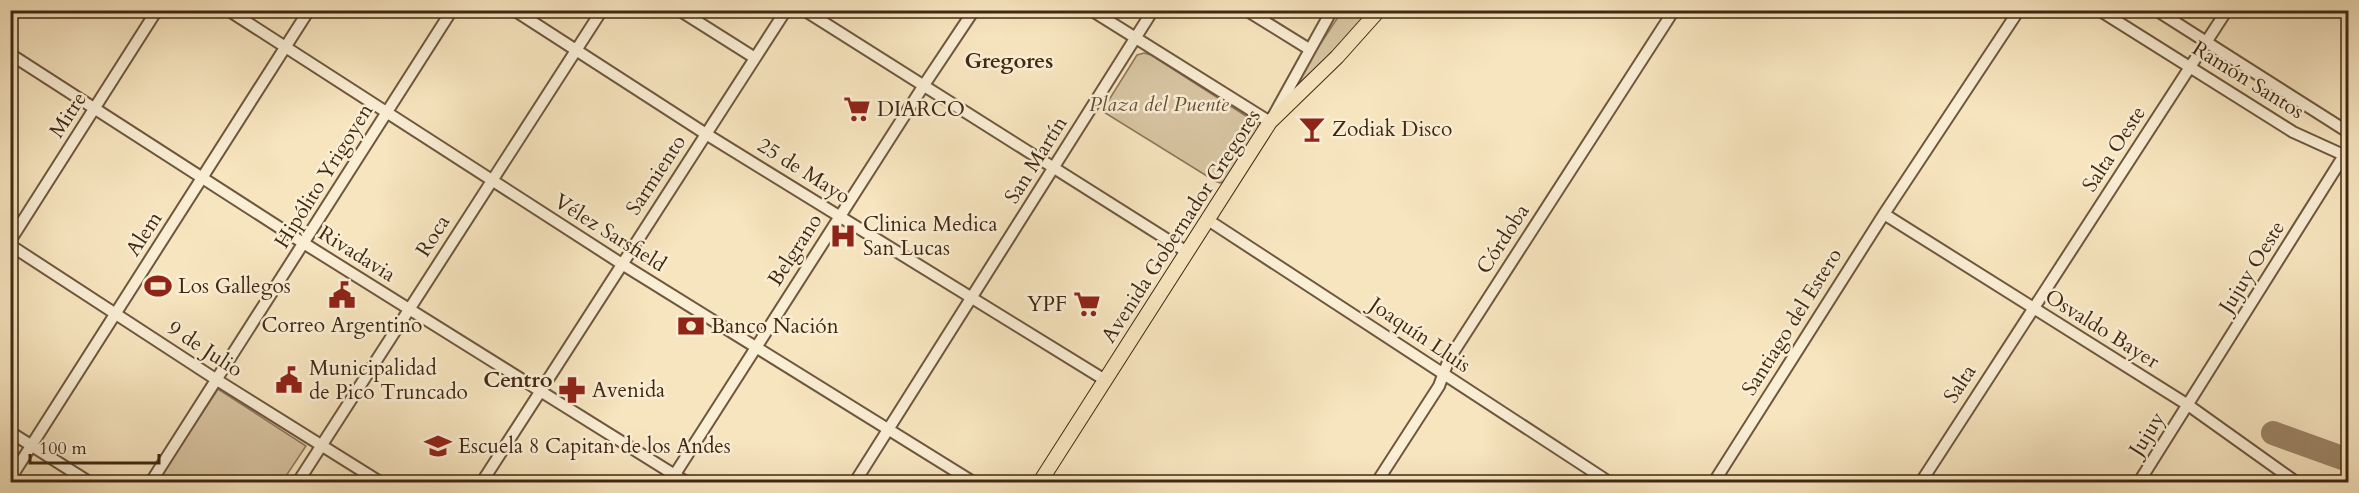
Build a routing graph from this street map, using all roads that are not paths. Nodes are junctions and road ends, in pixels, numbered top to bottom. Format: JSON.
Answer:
{"nodes":[{"id":1,"x":16,"y":10,"type":"edge"},
{"id":2,"x":157,"y":10,"type":"edge"},
{"id":3,"x":228,"y":10,"type":"edge"},
{"id":4,"x":309,"y":10,"type":"edge"},
{"id":5,"x":452,"y":10,"type":"edge"},
{"id":6,"x":514,"y":10,"type":"edge"},
{"id":7,"x":602,"y":10,"type":"edge"},
{"id":8,"x":679,"y":10,"type":"edge"},
{"id":9,"x":786,"y":10,"type":"edge"},
{"id":10,"x":804,"y":10,"type":"edge"},
{"id":11,"x":974,"y":10,"type":"edge"},
{"id":12,"x":1091,"y":10,"type":"edge"},
{"id":13,"x":1153,"y":10,"type":"edge"},
{"id":14,"x":1246,"y":10,"type":"edge"},
{"id":15,"x":1332,"y":10,"type":"edge"},
{"id":16,"x":1379,"y":10,"type":"edge"},
{"id":17,"x":2019,"y":10,"type":"edge"},
{"id":18,"x":2099,"y":10,"type":"edge"},
{"id":19,"x":2156,"y":10,"type":"edge"},
{"id":20,"x":2227,"y":10,"type":"edge"},
{"id":21,"x":1671,"y":15,"type":"edge"},
{"id":22,"x":10,"y":19,"type":"edge"},
{"id":23,"x":1135,"y":39,"type":"junction"},
{"id":24,"x":2206,"y":42,"type":"junction"},
{"id":25,"x":285,"y":47,"type":"junction"},
{"id":26,"x":575,"y":50,"type":"junction"},
{"id":27,"x":1309,"y":50,"type":"junction"},
{"id":28,"x":10,"y":54,"type":"edge"},
{"id":29,"x":755,"y":58,"type":"junction"},
{"id":30,"x":2191,"y":66,"type":"junction"},
{"id":31,"x":924,"y":85,"type":"junction"},
{"id":32,"x":95,"y":109,"type":"junction"},
{"id":33,"x":386,"y":113,"type":"junction"},
{"id":34,"x":1270,"y":122,"type":"junction"},
{"id":35,"x":2349,"y":132,"type":"edge"},
{"id":36,"x":706,"y":134,"type":"junction"},
{"id":37,"x":2347,"y":154,"type":"edge"},
{"id":38,"x":1054,"y":168,"type":"junction"},
{"id":39,"x":204,"y":178,"type":"junction"},
{"id":40,"x":491,"y":180,"type":"junction"},
{"id":41,"x":1884,"y":214,"type":"junction"},
{"id":42,"x":840,"y":216,"type":"junction"},
{"id":43,"x":1208,"y":220,"type":"junction"},
{"id":44,"x":10,"y":243,"type":"edge"},
{"id":45,"x":305,"y":244,"type":"junction"},
{"id":46,"x":1187,"y":252,"type":"junction"},
{"id":47,"x":622,"y":264,"type":"junction"},
{"id":48,"x":972,"y":298,"type":"junction"},
{"id":49,"x":2033,"y":309,"type":"junction"},
{"id":50,"x":410,"y":310,"type":"junction"},
{"id":51,"x":116,"y":313,"type":"junction"},
{"id":52,"x":756,"y":347,"type":"junction"},
{"id":53,"x":1443,"y":374,"type":"junction"},
{"id":54,"x":217,"y":380,"type":"junction"},
{"id":55,"x":1106,"y":380,"type":"junction"},
{"id":56,"x":541,"y":392,"type":"junction"},
{"id":57,"x":2188,"y":405,"type":"junction"},
{"id":58,"x":889,"y":429,"type":"junction"},
{"id":59,"x":10,"y":432,"type":"edge"},
{"id":60,"x":32,"y":446,"type":"junction"},
{"id":61,"x":322,"y":446,"type":"junction"},
{"id":62,"x":10,"y":478,"type":"edge"},
{"id":63,"x":673,"y":479,"type":"edge"},
{"id":64,"x":1921,"y":482,"type":"edge"},
{"id":65,"x":89,"y":483,"type":"edge"},
{"id":66,"x":151,"y":483,"type":"edge"},
{"id":67,"x":298,"y":483,"type":"edge"},
{"id":68,"x":380,"y":483,"type":"edge"},
{"id":69,"x":482,"y":483,"type":"edge"},
{"id":70,"x":686,"y":483,"type":"edge"},
{"id":71,"x":855,"y":483,"type":"edge"},
{"id":72,"x":973,"y":483,"type":"edge"},
{"id":73,"x":1040,"y":483,"type":"edge"},
{"id":74,"x":1377,"y":483,"type":"edge"},
{"id":75,"x":1609,"y":483,"type":"edge"},
{"id":76,"x":1714,"y":483,"type":"edge"},
{"id":77,"x":2139,"y":483,"type":"edge"},
{"id":78,"x":2296,"y":483,"type":"edge"}],
"edges":[{"from":1,"to":22,"type":"street"},
{"from":2,"to":32,"type":"street","name":"Mitre"},
{"from":3,"to":25,"type":"street","name":"Vélez Sarsfield"},
{"from":4,"to":25,"type":"street","name":"Alem"},
{"from":5,"to":33,"type":"street","name":"Hipólito Yrigoyen"},
{"from":6,"to":26,"type":"street","name":"25 de Mayo"},
{"from":7,"to":26,"type":"street","name":"Roca"},
{"from":8,"to":29,"type":"street"},
{"from":9,"to":29,"type":"street","name":"Sarmiento"},
{"from":10,"to":31,"type":"street"},
{"from":11,"to":31,"type":"street","name":"Belgrano"},
{"from":12,"to":23,"type":"street"},
{"from":13,"to":23,"type":"street","name":"San Martín"},
{"from":14,"to":27,"type":"street"},
{"from":15,"to":27,"type":"street"},
{"from":16,"to":34,"type":"main road","name":"Avenida Gobernador Gregores"},
{"from":17,"to":41,"type":"street","name":"Santiago del Estero"},
{"from":18,"to":30,"type":"street","name":"Ramón Santos"},
{"from":19,"to":24,"type":"street","name":"Ramón Santos"},
{"from":20,"to":24,"type":"street","name":"Salta Oeste"},
{"from":21,"to":53,"type":"street","name":"Córdoba"},
{"from":23,"to":34,"type":"street"},
{"from":23,"to":38,"type":"street","name":"San Martín"},
{"from":24,"to":30,"type":"street","name":"Salta Oeste"},
{"from":24,"to":35,"type":"street","name":"Ramón Santos"},
{"from":25,"to":33,"type":"street","name":"Vélez Sarsfield"},
{"from":25,"to":39,"type":"street","name":"Alem"},
{"from":26,"to":36,"type":"street","name":"25 de Mayo"},
{"from":26,"to":40,"type":"street","name":"Roca"},
{"from":27,"to":34,"type":"street"},
{"from":28,"to":32,"type":"street","name":"Rivadavia"},
{"from":29,"to":36,"type":"street","name":"Sarmiento"},
{"from":30,"to":37,"type":"street","name":"Ramón Santos"},
{"from":30,"to":49,"type":"street","name":"Salta Oeste"},
{"from":31,"to":38,"type":"street"},
{"from":31,"to":42,"type":"street","name":"Belgrano"},
{"from":32,"to":39,"type":"street","name":"Rivadavia"},
{"from":32,"to":44,"type":"street","name":"Mitre"},
{"from":33,"to":40,"type":"street","name":"Vélez Sarsfield"},
{"from":33,"to":45,"type":"street","name":"Hipólito Yrigoyen"},
{"from":34,"to":43,"type":"main road","name":"Avenida Gobernador Gregores"},
{"from":36,"to":42,"type":"street","name":"25 de Mayo"},
{"from":36,"to":47,"type":"street","name":"Sarmiento"},
{"from":37,"to":57,"type":"street","name":"Jujuy Oeste"},
{"from":38,"to":46,"type":"street"},
{"from":38,"to":48,"type":"street","name":"San Martín"},
{"from":39,"to":45,"type":"street","name":"Rivadavia"},
{"from":39,"to":51,"type":"street","name":"Alem"},
{"from":40,"to":47,"type":"street","name":"Vélez Sarsfield"},
{"from":40,"to":50,"type":"street","name":"Roca"},
{"from":41,"to":49,"type":"street","name":"Osvaldo Bayer"},
{"from":41,"to":76,"type":"street","name":"Santiago del Estero"},
{"from":42,"to":48,"type":"street","name":"25 de Mayo"},
{"from":42,"to":52,"type":"street","name":"Belgrano"},
{"from":43,"to":46,"type":"main road","name":"Avenida Gobernador Gregores"},
{"from":43,"to":53,"type":"street","name":"Joaquín Lluis"},
{"from":44,"to":51,"type":"street","name":"9 de Julio"},
{"from":45,"to":50,"type":"street","name":"Rivadavia"},
{"from":45,"to":54,"type":"street","name":"Hipólito Yrigoyen"},
{"from":46,"to":55,"type":"main road","name":"Avenida Gobernador Gregores"},
{"from":47,"to":52,"type":"street","name":"Vélez Sarsfield"},
{"from":47,"to":56,"type":"street","name":"Sarmiento"},
{"from":48,"to":55,"type":"street","name":"25 de Mayo"},
{"from":48,"to":58,"type":"street","name":"San Martín"},
{"from":49,"to":57,"type":"street","name":"Osvaldo Bayer"},
{"from":49,"to":64,"type":"street","name":"Salta"},
{"from":50,"to":56,"type":"street","name":"Rivadavia"},
{"from":50,"to":61,"type":"street","name":"Roca"},
{"from":51,"to":54,"type":"street","name":"9 de Julio"},
{"from":51,"to":60,"type":"street","name":"Alem"},
{"from":52,"to":58,"type":"street","name":"Vélez Sarsfield"},
{"from":52,"to":63,"type":"street","name":"Belgrano"},
{"from":53,"to":74,"type":"street","name":"Córdoba"},
{"from":53,"to":75,"type":"street","name":"Joaquín Lluis"},
{"from":54,"to":61,"type":"street","name":"9 de Julio"},
{"from":54,"to":66,"type":"street","name":"Hipólito Yrigoyen"},
{"from":55,"to":73,"type":"main road","name":"Avenida Gobernador Gregores"},
{"from":56,"to":63,"type":"street","name":"Rivadavia"},
{"from":56,"to":69,"type":"street","name":"Sarmiento"},
{"from":57,"to":77,"type":"street","name":"Jujuy"},
{"from":57,"to":78,"type":"street","name":"Osvaldo Bayer"},
{"from":58,"to":71,"type":"street","name":"San Martín"},
{"from":58,"to":72,"type":"street","name":"Vélez Sarsfield"},
{"from":59,"to":60,"type":"street"},
{"from":60,"to":62,"type":"street","name":"Alem"},
{"from":60,"to":65,"type":"street"},
{"from":61,"to":67,"type":"street","name":"Roca"},
{"from":61,"to":68,"type":"street","name":"9 de Julio"},
{"from":63,"to":70,"type":"street","name":"Rivadavia"}]}
